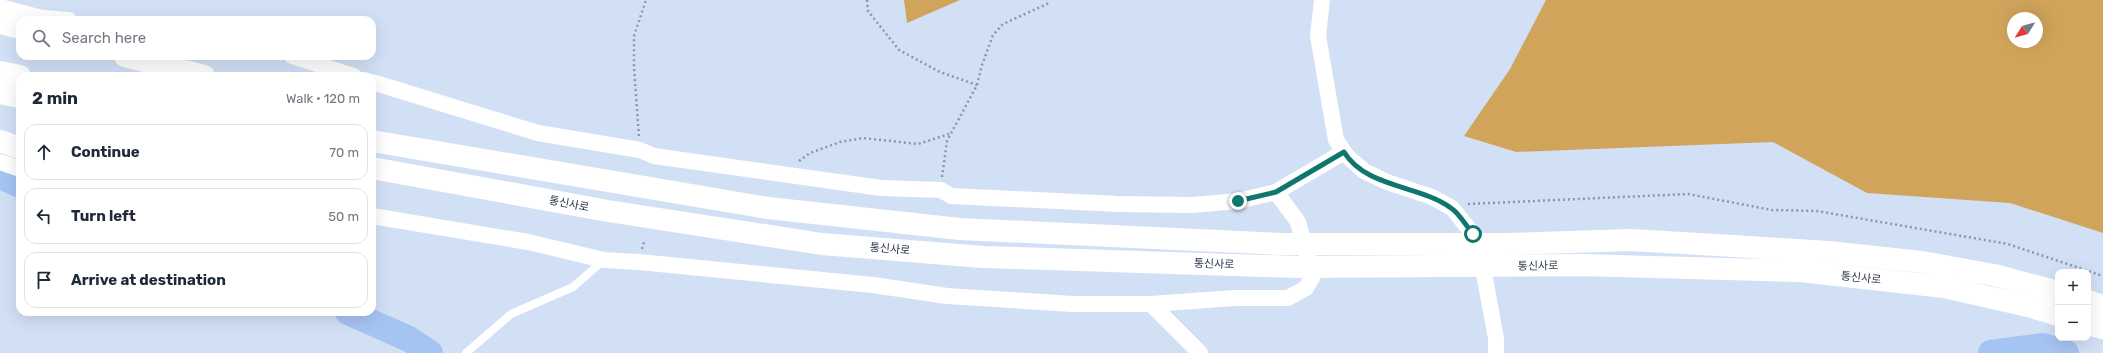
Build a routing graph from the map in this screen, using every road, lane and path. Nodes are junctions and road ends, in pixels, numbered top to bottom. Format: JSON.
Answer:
{"nodes":[{"id":1,"x":646,"y":0,"type":"edge"},
{"id":2,"x":867,"y":0,"type":"edge"},
{"id":3,"x":1049,"y":0,"type":"edge"},
{"id":4,"x":1322,"y":0,"type":"edge"},
{"id":5,"x":0,"y":7,"type":"edge"},
{"id":6,"x":34,"y":16,"type":"edge"},
{"id":7,"x":0,"y":23,"type":"edge"},
{"id":8,"x":16,"y":27,"type":"edge"},
{"id":9,"x":141,"y":60,"type":"edge"},
{"id":10,"x":304,"y":60,"type":"edge"},
{"id":11,"x":0,"y":72,"type":"edge"},
{"id":12,"x":188,"y":72,"type":"edge"},
{"id":13,"x":342,"y":72,"type":"edge"},
{"id":14,"x":16,"y":75,"type":"edge"},
{"id":15,"x":376,"y":83,"type":"edge"},
{"id":16,"x":977,"y":85,"type":"junction"},
{"id":17,"x":0,"y":93,"type":"edge"},
{"id":18,"x":16,"y":97,"type":"edge"},
{"id":19,"x":376,"y":130,"type":"edge"},
{"id":20,"x":950,"y":134,"type":"junction"},
{"id":21,"x":0,"y":141,"type":"edge"},
{"id":22,"x":376,"y":142,"type":"edge"},
{"id":23,"x":16,"y":147,"type":"edge"},
{"id":24,"x":640,"y":150,"type":"junction"},
{"id":25,"x":1344,"y":152,"type":"junction"},
{"id":26,"x":435,"y":153,"type":"junction"},
{"id":27,"x":0,"y":162,"type":"edge"},
{"id":28,"x":16,"y":168,"type":"edge"},
{"id":29,"x":376,"y":169,"type":"edge"},
{"id":30,"x":791,"y":174,"type":"junction"},
{"id":31,"x":376,"y":176,"type":"edge"},
{"id":32,"x":418,"y":176,"type":"junction"},
{"id":33,"x":940,"y":190,"type":"junction"},
{"id":34,"x":1276,"y":192,"type":"junction"},
{"id":35,"x":1452,"y":208,"type":"junction"},
{"id":36,"x":376,"y":217,"type":"edge"},
{"id":37,"x":604,"y":260,"type":"junction"},
{"id":38,"x":2103,"y":276,"type":"edge"},
{"id":39,"x":2055,"y":291,"type":"edge"},
{"id":40,"x":2091,"y":302,"type":"edge"},
{"id":41,"x":1150,"y":304,"type":"junction"},
{"id":42,"x":2103,"y":306,"type":"edge"},
{"id":43,"x":2055,"y":314,"type":"edge"},
{"id":44,"x":2091,"y":325,"type":"edge"},
{"id":45,"x":2103,"y":328,"type":"edge"},
{"id":46,"x":1496,"y":345,"type":"edge"},
{"id":47,"x":466,"y":353,"type":"edge"},
{"id":48,"x":1200,"y":353,"type":"edge"}],
"edges":[{"from":1,"to":24,"type":"path"},
{"from":2,"to":16,"type":"path"},
{"from":3,"to":16,"type":"path"},
{"from":4,"to":25,"type":"street"},
{"from":5,"to":6,"type":"street"},
{"from":7,"to":8,"type":"highway"},
{"from":9,"to":12,"type":"highway"},
{"from":10,"to":13,"type":"street"},
{"from":11,"to":14,"type":"highway"},
{"from":15,"to":24,"type":"street"},
{"from":16,"to":20,"type":"path"},
{"from":17,"to":18,"type":"highway"},
{"from":19,"to":26,"type":"highway"},
{"from":20,"to":30,"type":"path"},
{"from":20,"to":33,"type":"path"},
{"from":21,"to":23,"type":"highway"},
{"from":22,"to":26,"type":"highway","name":"통신사로"},
{"from":24,"to":30,"type":"street"},
{"from":25,"to":34,"type":"street"},
{"from":25,"to":35,"type":"street"},
{"from":26,"to":39,"type":"highway","name":"통신사로"},
{"from":27,"to":28,"type":"street"},
{"from":29,"to":32,"type":"highway","name":"통신사로"},
{"from":30,"to":33,"type":"street"},
{"from":31,"to":32,"type":"highway"},
{"from":32,"to":43,"type":"highway","name":"통신사로"},
{"from":33,"to":34,"type":"street"},
{"from":34,"to":41,"type":"street"},
{"from":35,"to":38,"type":"path"},
{"from":35,"to":46,"type":"street"},
{"from":36,"to":37,"type":"street"},
{"from":37,"to":41,"type":"street"},
{"from":37,"to":47,"type":"lane"},
{"from":40,"to":42,"type":"highway"},
{"from":41,"to":48,"type":"street"},
{"from":44,"to":45,"type":"highway"}]}
